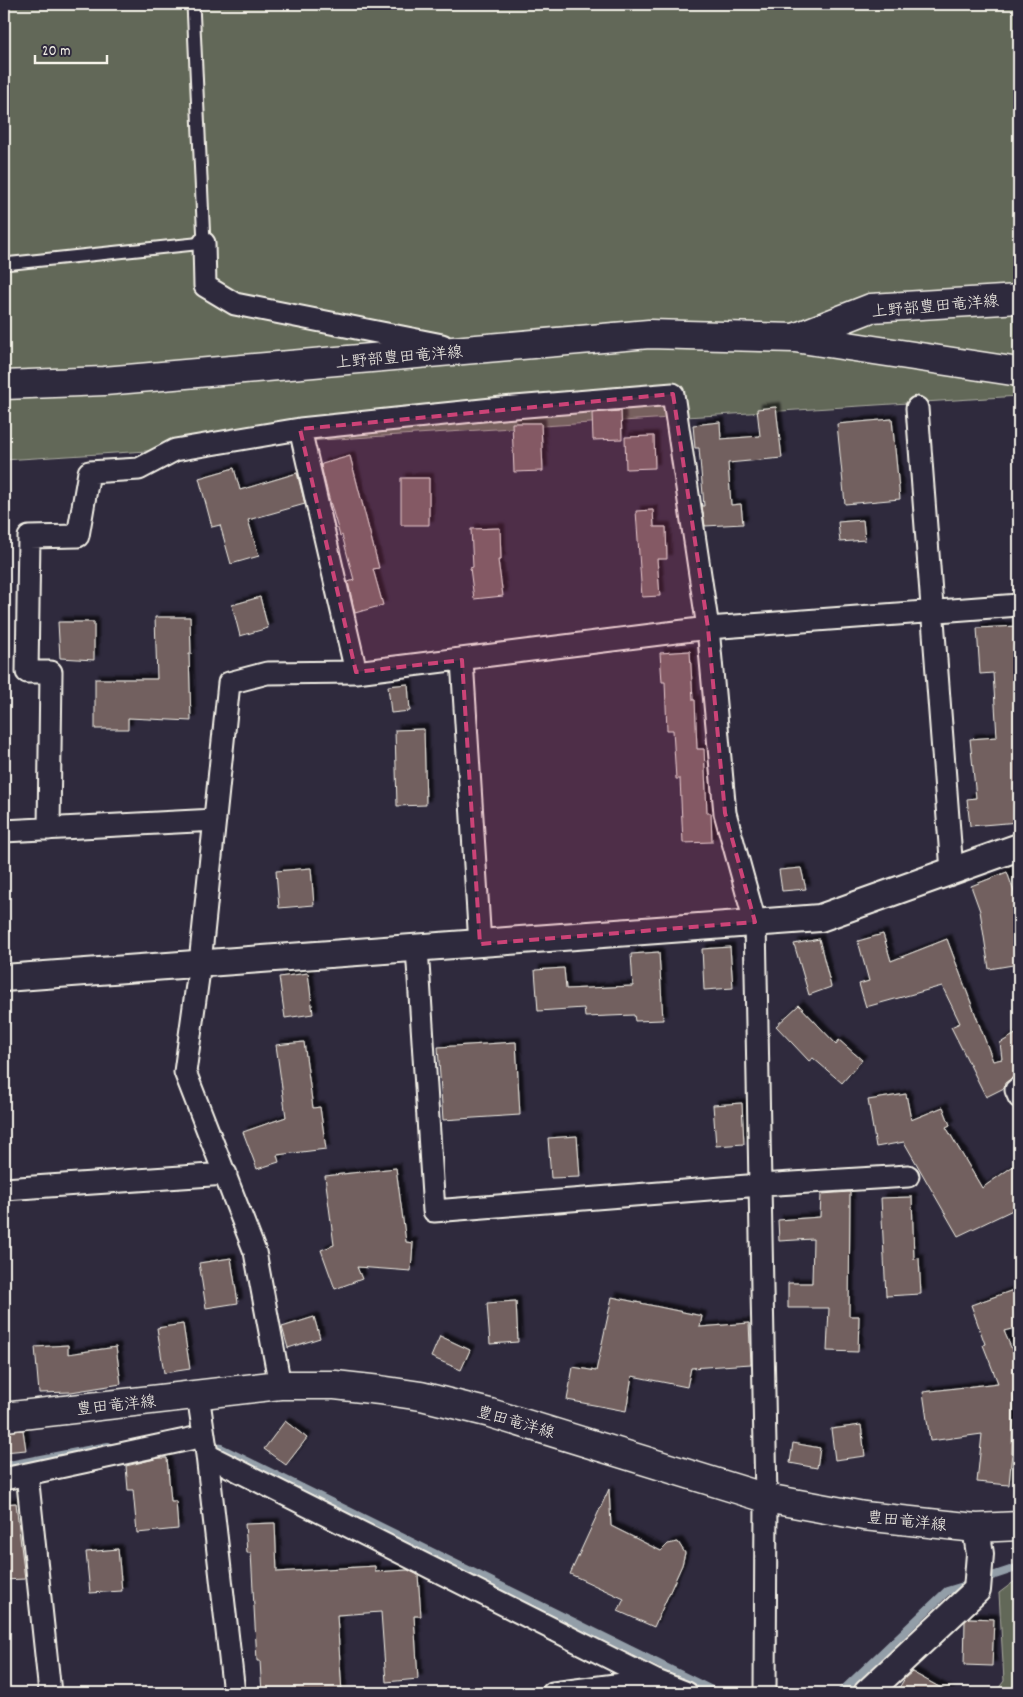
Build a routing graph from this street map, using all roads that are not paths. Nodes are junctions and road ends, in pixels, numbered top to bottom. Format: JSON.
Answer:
{"nodes":[{"id":1,"x":193,"y":4,"type":"edge"},
{"id":2,"x":204,"y":243,"type":"junction"},
{"id":3,"x":4,"y":264,"type":"edge"},
{"id":4,"x":1019,"y":298,"type":"edge"},
{"id":5,"x":795,"y":338,"type":"junction"},
{"id":6,"x":471,"y":350,"type":"junction"},
{"id":7,"x":1019,"y":372,"type":"edge"},
{"id":8,"x":4,"y":385,"type":"edge"},
{"id":9,"x":917,"y":408,"type":"dead end"},
{"id":10,"x":300,"y":429,"type":"junction"},
{"id":11,"x":1019,"y":605,"type":"edge"},
{"id":12,"x":933,"y":612,"type":"junction"},
{"id":13,"x":708,"y":628,"type":"junction"},
{"id":14,"x":462,"y":660,"type":"junction"},
{"id":15,"x":356,"y":672,"type":"junction"},
{"id":16,"x":215,"y":820,"type":"junction"},
{"id":17,"x":48,"y":829,"type":"junction"},
{"id":18,"x":4,"y":831,"type":"edge"},
{"id":19,"x":1019,"y":847,"type":"edge"},
{"id":20,"x":952,"y":871,"type":"junction"},
{"id":21,"x":755,"y":922,"type":"junction"},
{"id":22,"x":480,"y":944,"type":"junction"},
{"id":23,"x":417,"y":948,"type":"junction"},
{"id":24,"x":200,"y":963,"type":"junction"},
{"id":25,"x":4,"y":978,"type":"edge"},
{"id":26,"x":1019,"y":1088,"type":"edge"},
{"id":27,"x":1019,"y":1097,"type":"edge"},
{"id":28,"x":226,"y":1174,"type":"junction"},
{"id":29,"x":908,"y":1176,"type":"dead end"},
{"id":30,"x":760,"y":1185,"type":"junction"},
{"id":31,"x":4,"y":1189,"type":"edge"},
{"id":32,"x":280,"y":1385,"type":"junction"},
{"id":33,"x":198,"y":1395,"type":"junction"},
{"id":34,"x":4,"y":1416,"type":"edge"},
{"id":35,"x":206,"y":1445,"type":"junction"},
{"id":36,"x":27,"y":1474,"type":"junction"},
{"id":37,"x":4,"y":1479,"type":"edge"},
{"id":38,"x":766,"y":1498,"type":"junction"},
{"id":39,"x":1019,"y":1526,"type":"edge"},
{"id":40,"x":976,"y":1528,"type":"junction"},
{"id":41,"x":654,"y":1680,"type":"junction"},
{"id":42,"x":50,"y":1693,"type":"edge"},
{"id":43,"x":234,"y":1693,"type":"edge"},
{"id":44,"x":552,"y":1693,"type":"edge"},
{"id":45,"x":687,"y":1693,"type":"edge"},
{"id":46,"x":765,"y":1693,"type":"edge"},
{"id":47,"x":868,"y":1693,"type":"edge"}],
"edges":[{"from":1,"to":2,"type":"lane"},
{"from":2,"to":3,"type":"lane"},
{"from":2,"to":6,"type":"street"},
{"from":4,"to":5,"type":"main road","name":"上野部豊田竜洋線"},
{"from":5,"to":6,"type":"main road","name":"上野部豊田竜洋線"},
{"from":5,"to":7,"type":"main road","name":"上野部豊田竜洋線"},
{"from":6,"to":8,"type":"main road","name":"上野部豊田竜洋線"},
{"from":9,"to":12,"type":"street"},
{"from":10,"to":13,"type":"street"},
{"from":10,"to":15,"type":"street"},
{"from":10,"to":17,"type":"street"},
{"from":11,"to":12,"type":"street"},
{"from":12,"to":13,"type":"street"},
{"from":12,"to":20,"type":"street"},
{"from":13,"to":14,"type":"street"},
{"from":13,"to":21,"type":"street"},
{"from":14,"to":15,"type":"street"},
{"from":14,"to":22,"type":"street"},
{"from":15,"to":16,"type":"street"},
{"from":16,"to":17,"type":"street"},
{"from":16,"to":24,"type":"street"},
{"from":17,"to":18,"type":"street"},
{"from":19,"to":20,"type":"street"},
{"from":20,"to":21,"type":"street"},
{"from":21,"to":22,"type":"street"},
{"from":21,"to":30,"type":"street"},
{"from":22,"to":23,"type":"street"},
{"from":23,"to":24,"type":"street"},
{"from":23,"to":30,"type":"street"},
{"from":24,"to":25,"type":"street"},
{"from":24,"to":28,"type":"street"},
{"from":26,"to":27,"type":"street"},
{"from":28,"to":31,"type":"street"},
{"from":28,"to":32,"type":"street"},
{"from":29,"to":30,"type":"street"},
{"from":30,"to":38,"type":"street"},
{"from":32,"to":33,"type":"main road","name":"豊田竜洋線"},
{"from":32,"to":38,"type":"main road","name":"豊田竜洋線"},
{"from":33,"to":34,"type":"main road","name":"豊田竜洋線"},
{"from":33,"to":35,"type":"street"},
{"from":35,"to":36,"type":"street"},
{"from":35,"to":41,"type":"street"},
{"from":35,"to":43,"type":"street"},
{"from":36,"to":37,"type":"street"},
{"from":36,"to":42,"type":"street"},
{"from":38,"to":40,"type":"main road","name":"豊田竜洋線"},
{"from":38,"to":46,"type":"street"},
{"from":39,"to":40,"type":"main road","name":"豊田竜洋線"},
{"from":40,"to":47,"type":"street"},
{"from":41,"to":44,"type":"street"},
{"from":41,"to":45,"type":"street"}]}
